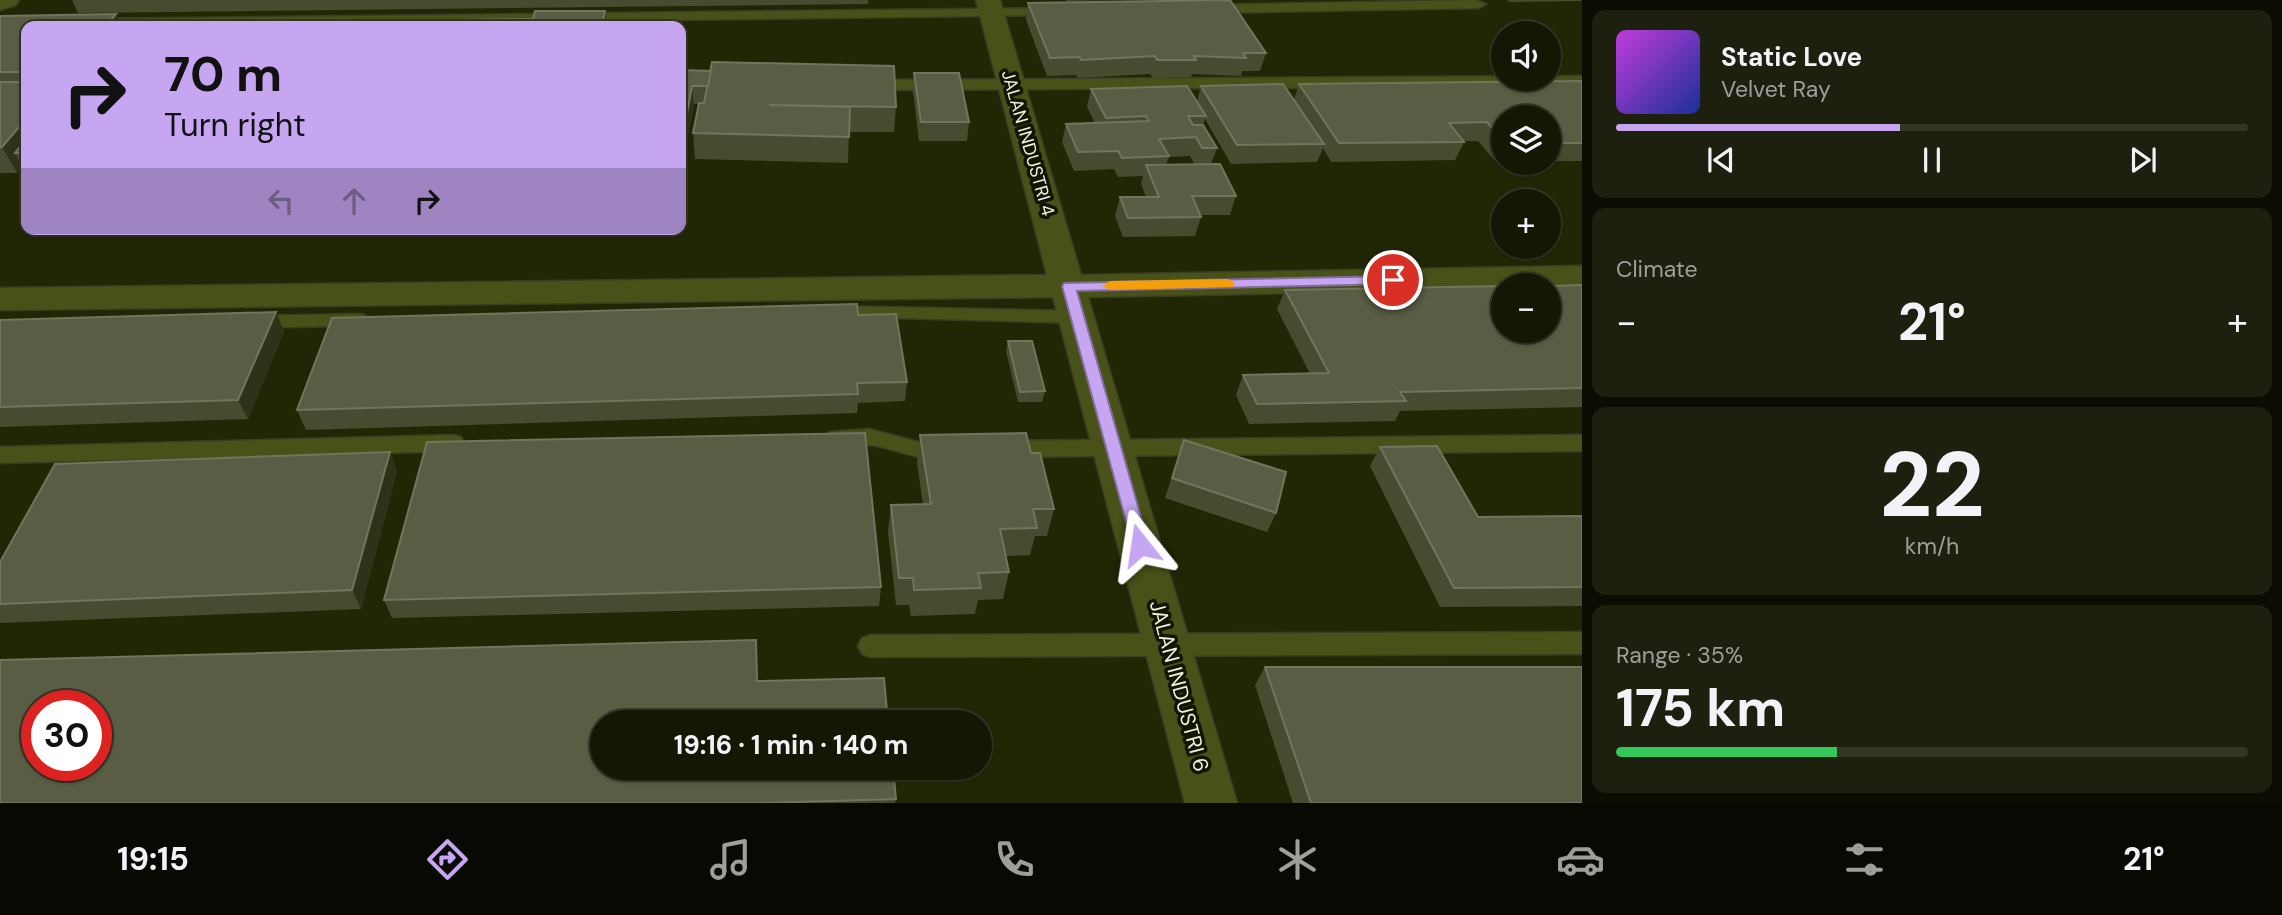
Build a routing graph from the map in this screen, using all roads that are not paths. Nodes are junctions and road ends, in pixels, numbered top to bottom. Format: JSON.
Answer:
{"nodes":[{"id":1,"x":7,"y":0,"type":"edge"},
{"id":2,"x":0,"y":4,"type":"edge"},
{"id":3,"x":1479,"y":4,"type":"dead end"},
{"id":4,"x":990,"y":7,"type":"edge"},
{"id":5,"x":1200,"y":9,"type":"edge"},
{"id":6,"x":1075,"y":12,"type":"edge"},
{"id":7,"x":194,"y":21,"type":"edge"},
{"id":8,"x":1582,"y":81,"type":"edge"},
{"id":9,"x":846,"y":85,"type":"edge"},
{"id":10,"x":1012,"y":85,"type":"junction"},
{"id":11,"x":1582,"y":277,"type":"edge"},
{"id":12,"x":0,"y":299,"type":"edge"},
{"id":13,"x":1073,"y":302,"type":"junction"},
{"id":14,"x":818,"y":312,"type":"edge"},
{"id":15,"x":374,"y":320,"type":"edge"},
{"id":16,"x":236,"y":322,"type":"edge"},
{"id":17,"x":822,"y":438,"type":"edge"},
{"id":18,"x":472,"y":442,"type":"edge"},
{"id":19,"x":1582,"y":443,"type":"edge"},
{"id":20,"x":1112,"y":446,"type":"junction"},
{"id":21,"x":0,"y":455,"type":"edge"},
{"id":22,"x":1582,"y":643,"type":"edge"},
{"id":23,"x":1168,"y":645,"type":"junction"},
{"id":24,"x":871,"y":646,"type":"dead end"},
{"id":25,"x":1211,"y":803,"type":"edge"}],
"edges":[{"from":1,"to":2,"type":"street"},
{"from":3,"to":5,"type":"lane"},
{"from":4,"to":6,"type":"lane"},
{"from":4,"to":7,"type":"lane"},
{"from":4,"to":10,"type":"street","name":"JALAN INDUSTRI 4"},
{"from":8,"to":10,"type":"lane"},
{"from":9,"to":10,"type":"lane"},
{"from":10,"to":13,"type":"street","name":"JALAN INDUSTRI 4"},
{"from":11,"to":13,"type":"street"},
{"from":12,"to":13,"type":"street"},
{"from":13,"to":14,"type":"lane"},
{"from":13,"to":20,"type":"street","name":"JALAN INDUSTRI 6"},
{"from":15,"to":16,"type":"lane"},
{"from":17,"to":20,"type":"lane"},
{"from":18,"to":21,"type":"lane"},
{"from":19,"to":20,"type":"lane"},
{"from":20,"to":23,"type":"street","name":"JALAN INDUSTRI 6"},
{"from":22,"to":23,"type":"lane"},
{"from":23,"to":24,"type":"lane"},
{"from":23,"to":25,"type":"street","name":"JALAN INDUSTRI 6"}]}
